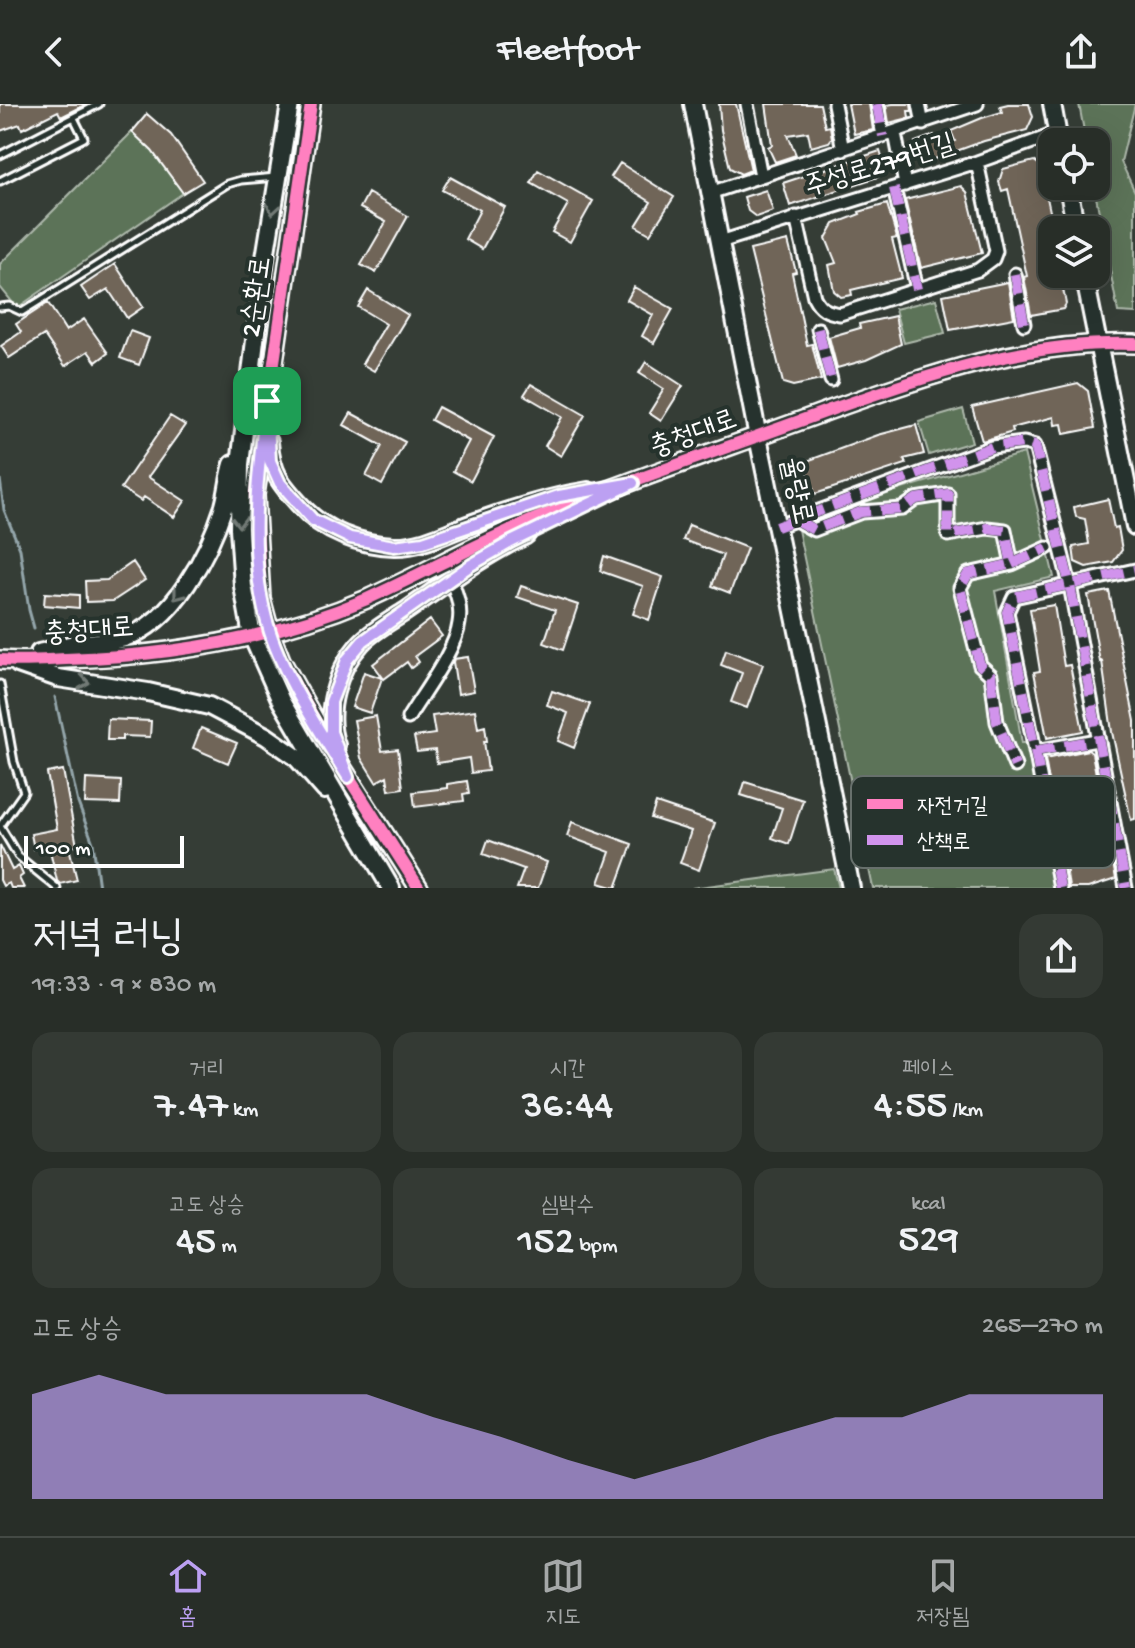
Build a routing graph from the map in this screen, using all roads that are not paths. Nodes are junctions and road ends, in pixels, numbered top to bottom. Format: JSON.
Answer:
{"nodes":[{"id":1,"x":99,"y":104,"type":"edge"},
{"id":2,"x":290,"y":104,"type":"edge"},
{"id":3,"x":311,"y":104,"type":"edge"},
{"id":4,"x":693,"y":104,"type":"edge"},
{"id":5,"x":747,"y":104,"type":"edge"},
{"id":6,"x":834,"y":104,"type":"edge"},
{"id":7,"x":877,"y":104,"type":"edge"},
{"id":8,"x":919,"y":104,"type":"edge"},
{"id":9,"x":977,"y":104,"type":"edge"},
{"id":10,"x":1052,"y":104,"type":"edge"},
{"id":11,"x":74,"y":118,"type":"junction"},
{"id":12,"x":923,"y":124,"type":"junction"},
{"id":13,"x":1056,"y":128,"type":"edge"},
{"id":14,"x":889,"y":134,"type":"junction"},
{"id":15,"x":1038,"y":144,"type":"edge"},
{"id":16,"x":843,"y":150,"type":"junction"},
{"id":17,"x":0,"y":155,"type":"edge"},
{"id":18,"x":977,"y":162,"type":"junction"},
{"id":19,"x":761,"y":176,"type":"junction"},
{"id":20,"x":278,"y":177,"type":"junction"},
{"id":21,"x":1,"y":179,"type":"edge"},
{"id":22,"x":900,"y":187,"type":"junction"},
{"id":23,"x":710,"y":193,"type":"junction"},
{"id":24,"x":796,"y":217,"type":"junction"},
{"id":25,"x":720,"y":242,"type":"junction"},
{"id":26,"x":1015,"y":274,"type":"dead end"},
{"id":27,"x":1087,"y":288,"type":"edge"},
{"id":28,"x":917,"y":289,"type":"junction"},
{"id":29,"x":0,"y":307,"type":"edge"},
{"id":30,"x":1024,"y":324,"type":"dead end"},
{"id":31,"x":818,"y":329,"type":"dead end"},
{"id":32,"x":1097,"y":343,"type":"junction"},
{"id":33,"x":1135,"y":344,"type":"edge"},
{"id":34,"x":831,"y":380,"type":"dead end"},
{"id":35,"x":267,"y":401,"type":"junction"},
{"id":36,"x":758,"y":437,"type":"junction"},
{"id":37,"x":241,"y":448,"type":"junction"},
{"id":38,"x":633,"y":483,"type":"junction"},
{"id":39,"x":796,"y":520,"type":"junction"},
{"id":40,"x":1135,"y":526,"type":"edge"},
{"id":41,"x":776,"y":527,"type":"junction"},
{"id":42,"x":1047,"y":548,"type":"dead end"},
{"id":43,"x":1012,"y":564,"type":"junction"},
{"id":44,"x":1135,"y":570,"type":"edge"},
{"id":45,"x":451,"y":579,"type":"junction"},
{"id":46,"x":1070,"y":585,"type":"junction"},
{"id":47,"x":270,"y":632,"type":"junction"},
{"id":48,"x":252,"y":636,"type":"junction"},
{"id":49,"x":5,"y":660,"type":"edge"},
{"id":50,"x":0,"y":684,"type":"edge"},
{"id":51,"x":3,"y":714,"type":"edge"},
{"id":52,"x":408,"y":718,"type":"dead end"},
{"id":53,"x":1097,"y":740,"type":"junction"},
{"id":54,"x":1035,"y":751,"type":"junction"},
{"id":55,"x":1015,"y":766,"type":"dead end"},
{"id":56,"x":1040,"y":776,"type":"edge"},
{"id":57,"x":1104,"y":776,"type":"edge"},
{"id":58,"x":348,"y":777,"type":"junction"},
{"id":59,"x":0,"y":826,"type":"edge"},
{"id":60,"x":355,"y":827,"type":"junction"},
{"id":61,"x":1115,"y":832,"type":"edge"},
{"id":62,"x":1056,"y":868,"type":"edge"},
{"id":63,"x":57,"y":888,"type":"edge"},
{"id":64,"x":391,"y":888,"type":"edge"},
{"id":65,"x":419,"y":888,"type":"edge"},
{"id":66,"x":851,"y":888,"type":"edge"},
{"id":67,"x":1060,"y":888,"type":"edge"},
{"id":68,"x":1126,"y":888,"type":"edge"}],
"edges":[{"from":1,"to":11,"type":"lane"},
{"from":2,"to":20,"type":"street","name":"2순환로"},
{"from":3,"to":35,"type":"street","name":"2순환로"},
{"from":4,"to":23,"type":"street","name":"율량로"},
{"from":5,"to":19,"type":"street"},
{"from":6,"to":16,"type":"street"},
{"from":7,"to":14,"type":"street"},
{"from":8,"to":12,"type":"street"},
{"from":9,"to":12,"type":"street"},
{"from":10,"to":13,"type":"street"},
{"from":11,"to":17,"type":"lane"},
{"from":11,"to":21,"type":"lane"},
{"from":12,"to":14,"type":"street"},
{"from":14,"to":16,"type":"street"},
{"from":14,"to":22,"type":"street"},
{"from":15,"to":18,"type":"street","name":"주성로279번길"},
{"from":16,"to":19,"type":"street"},
{"from":18,"to":22,"type":"street","name":"주성로279번길"},
{"from":18,"to":28,"type":"street","name":"주성로279번길"},
{"from":19,"to":23,"type":"street"},
{"from":20,"to":29,"type":"lane"},
{"from":20,"to":37,"type":"street","name":"2순환로","one_way":true},
{"from":22,"to":24,"type":"street","name":"주성로279번길"},
{"from":22,"to":28,"type":"street"},
{"from":23,"to":25,"type":"street","name":"율량로"},
{"from":24,"to":25,"type":"street","name":"주성로279번길"},
{"from":24,"to":28,"type":"street","name":"주성로279번길"},
{"from":25,"to":36,"type":"street","name":"율량로"},
{"from":26,"to":30,"type":"street"},
{"from":27,"to":32,"type":"street"},
{"from":31,"to":34,"type":"street"},
{"from":32,"to":33,"type":"street","name":"충청대로"},
{"from":32,"to":36,"type":"street","name":"충청대로"},
{"from":32,"to":40,"type":"street"},
{"from":35,"to":38,"type":"street"},
{"from":35,"to":47,"type":"street","name":"2순환로"},
{"from":36,"to":38,"type":"street","name":"충청대로"},
{"from":36,"to":41,"type":"street","name":"율량로"},
{"from":37,"to":48,"type":"street","name":"2순환로","one_way":true},
{"from":37,"to":49,"type":"street","one_way":true},
{"from":38,"to":45,"type":"street"},
{"from":38,"to":47,"type":"street","name":"충청대로"},
{"from":39,"to":41,"type":"street"},
{"from":39,"to":43,"type":"street"},
{"from":39,"to":46,"type":"street"},
{"from":41,"to":66,"type":"street","name":"율량로"},
{"from":42,"to":43,"type":"street"},
{"from":43,"to":55,"type":"street"},
{"from":44,"to":46,"type":"street"},
{"from":45,"to":52,"type":"street"},
{"from":45,"to":58,"type":"street"},
{"from":46,"to":53,"type":"street"},
{"from":46,"to":54,"type":"street"},
{"from":47,"to":48,"type":"street","name":"충청대로"},
{"from":47,"to":58,"type":"street","name":"2순환로"},
{"from":48,"to":49,"type":"street","name":"충청대로"},
{"from":48,"to":60,"type":"street","name":"2순환로"},
{"from":49,"to":60,"type":"street","one_way":true},
{"from":50,"to":51,"type":"lane"},
{"from":51,"to":59,"type":"lane"},
{"from":53,"to":54,"type":"street"},
{"from":53,"to":57,"type":"street"},
{"from":54,"to":56,"type":"street"},
{"from":58,"to":65,"type":"street","name":"2순환로"},
{"from":59,"to":63,"type":"lane"},
{"from":60,"to":64,"type":"street","name":"2순환로"},
{"from":61,"to":68,"type":"street"},
{"from":62,"to":67,"type":"street"}]}
